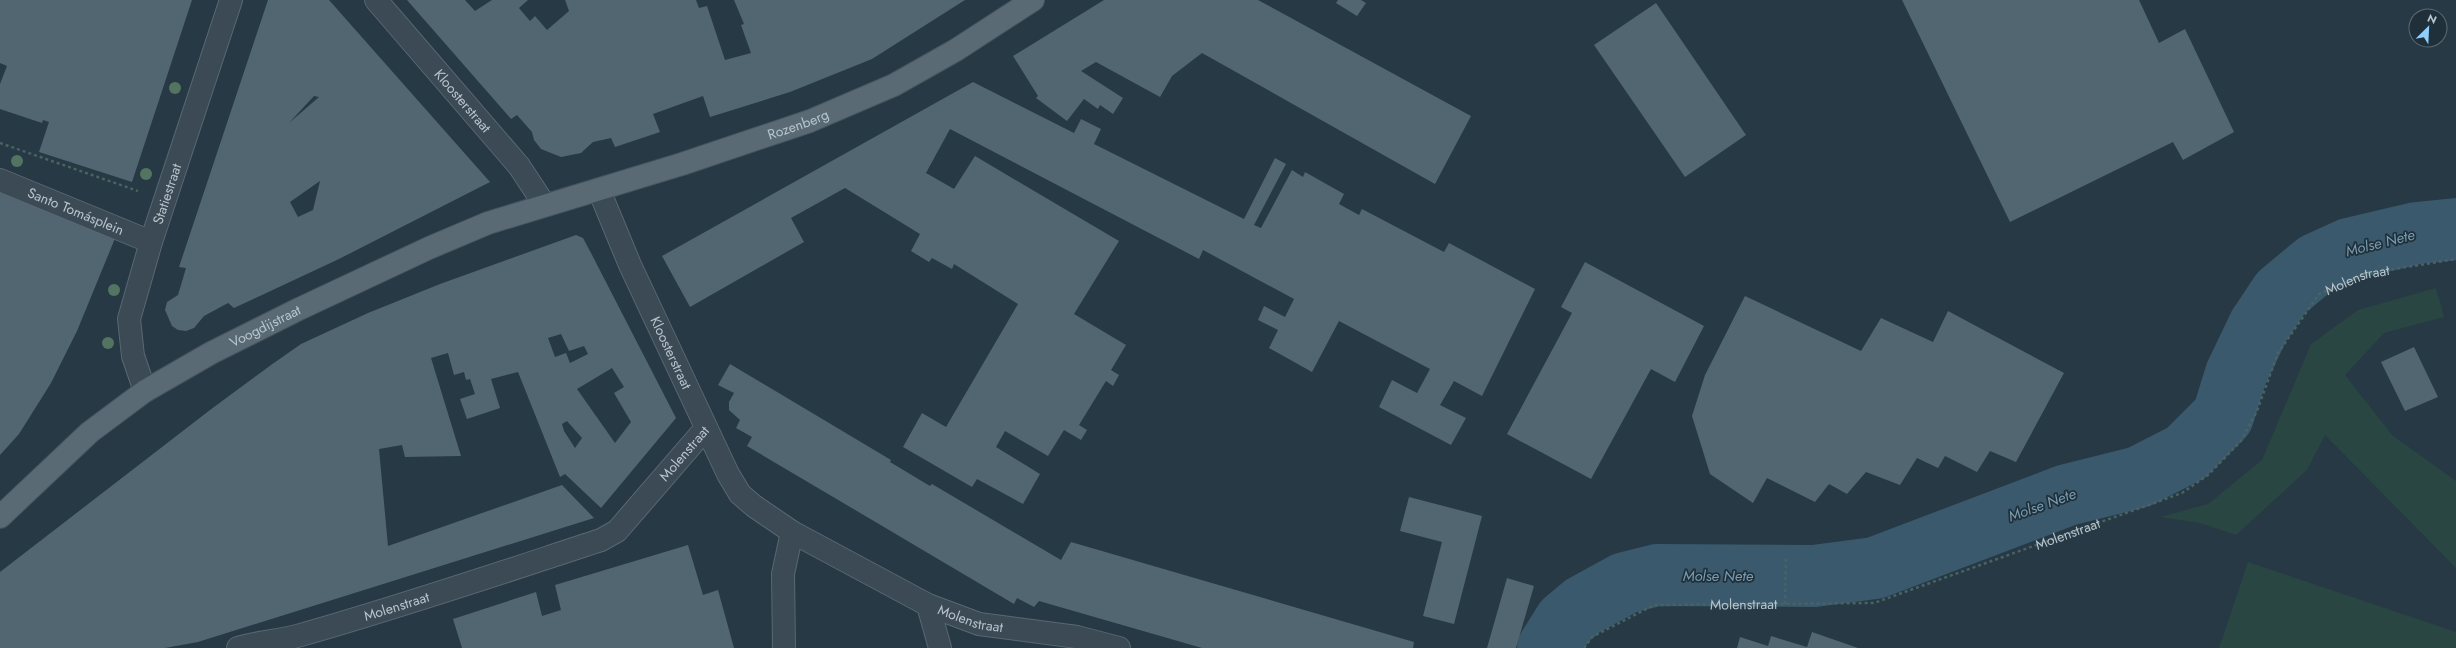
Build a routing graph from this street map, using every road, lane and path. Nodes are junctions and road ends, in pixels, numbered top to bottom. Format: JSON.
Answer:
{"nodes":[{"id":1,"x":231,"y":0,"type":"edge"},
{"id":2,"x":376,"y":0,"type":"edge"},
{"id":3,"x":1033,"y":0,"type":"edge"},
{"id":4,"x":0,"y":143,"type":"edge"},
{"id":5,"x":0,"y":180,"type":"edge"},
{"id":6,"x":599,"y":190,"type":"junction"},
{"id":7,"x":165,"y":200,"type":"junction"},
{"id":8,"x":544,"y":204,"type":"junction"},
{"id":9,"x":151,"y":242,"type":"junction"},
{"id":10,"x":2456,"y":259,"type":"edge"},
{"id":11,"x":145,"y":391,"type":"junction"},
{"id":12,"x":706,"y":428,"type":"junction"},
{"id":13,"x":0,"y":517,"type":"edge"},
{"id":14,"x":792,"y":532,"type":"junction"},
{"id":15,"x":1786,"y":557,"type":"dead end"},
{"id":16,"x":928,"y":605,"type":"junction"},
{"id":17,"x":1785,"y":605,"type":"junction"},
{"id":18,"x":238,"y":648,"type":"edge"},
{"id":19,"x":784,"y":648,"type":"edge"},
{"id":20,"x":940,"y":648,"type":"edge"},
{"id":21,"x":1119,"y":648,"type":"edge"},
{"id":22,"x":1584,"y":648,"type":"edge"}],
"edges":[{"from":1,"to":7,"type":"street","name":"Statiestraat"},
{"from":2,"to":8,"type":"street","name":"Kloosterstraat"},
{"from":3,"to":6,"type":"main road","name":"Rozenberg"},
{"from":4,"to":7,"type":"path"},
{"from":5,"to":9,"type":"street","name":"Santo Tomásplein"},
{"from":6,"to":8,"type":"main road","name":"Rozenberg"},
{"from":6,"to":12,"type":"street","name":"Kloosterstraat"},
{"from":7,"to":9,"type":"street","name":"Statiestraat"},
{"from":8,"to":11,"type":"main road","name":"Voogdijstraat"},
{"from":9,"to":11,"type":"street","name":"Statiestraat"},
{"from":10,"to":17,"type":"path","name":"Molenstraat"},
{"from":11,"to":13,"type":"main road","name":"Voogdijstraat"},
{"from":12,"to":14,"type":"street","name":"Molenstraat"},
{"from":12,"to":18,"type":"street","name":"Molenstraat"},
{"from":14,"to":16,"type":"street","name":"Molenstraat"},
{"from":14,"to":19,"type":"street"},
{"from":15,"to":17,"type":"path"},
{"from":16,"to":20,"type":"street"},
{"from":16,"to":21,"type":"street","name":"Molenstraat"},
{"from":17,"to":22,"type":"path","name":"Molenstraat"}]}
